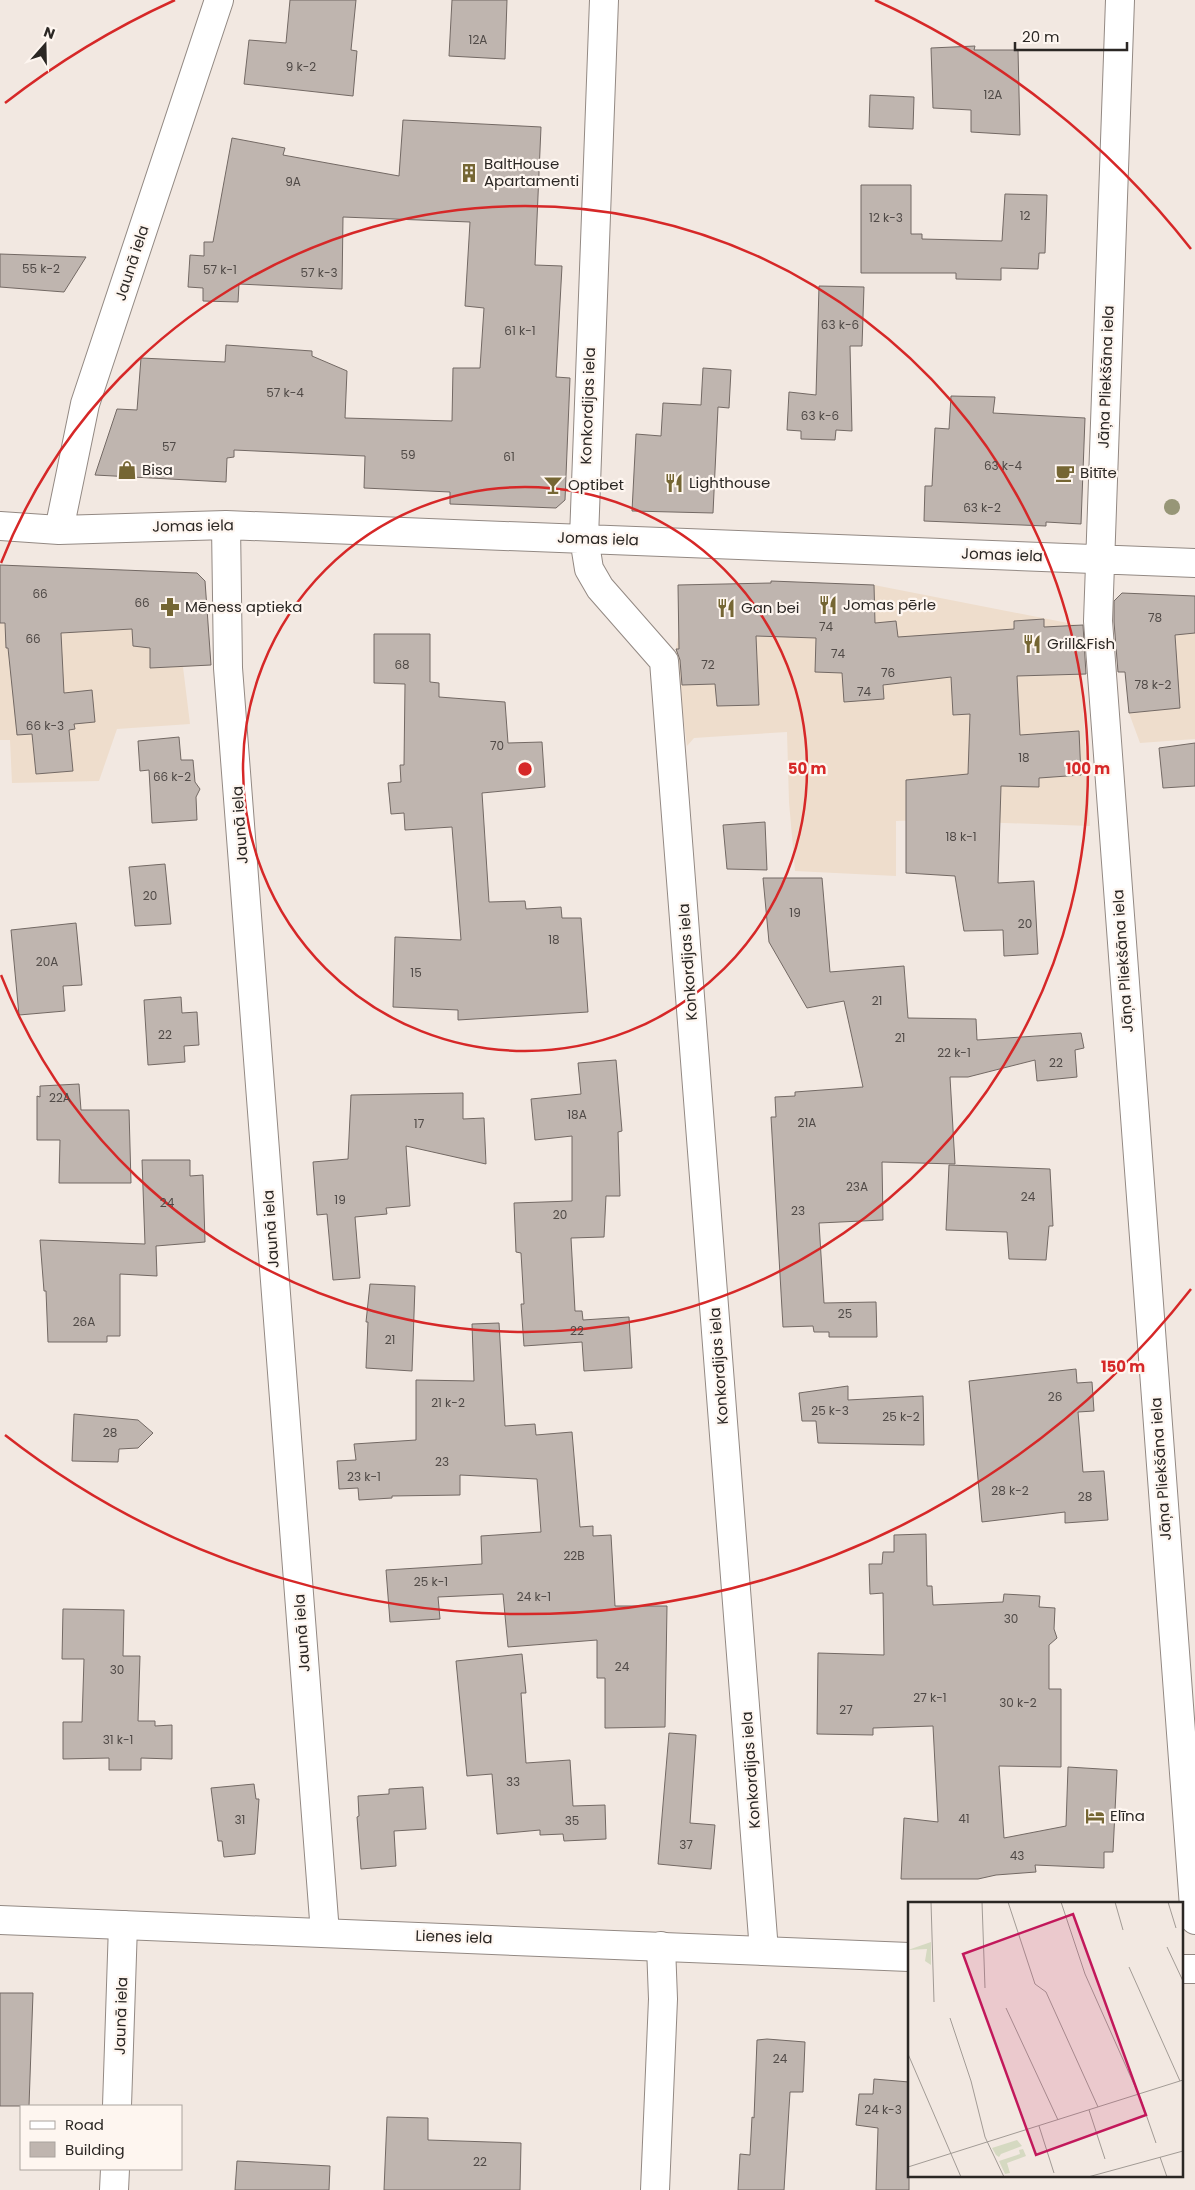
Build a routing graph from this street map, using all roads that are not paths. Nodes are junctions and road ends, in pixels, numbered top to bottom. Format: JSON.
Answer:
{"nodes":[{"id":1,"x":219,"y":0,"type":"edge"},
{"id":2,"x":604,"y":0,"type":"edge"},
{"id":3,"x":1120,"y":0,"type":"edge"},
{"id":4,"x":226,"y":525,"type":"junction"},
{"id":5,"x":0,"y":526,"type":"edge"},
{"id":6,"x":59,"y":530,"type":"junction"},
{"id":7,"x":584,"y":538,"type":"junction"},
{"id":8,"x":1099,"y":560,"type":"junction"},
{"id":9,"x":1195,"y":564,"type":"edge"},
{"id":10,"x":0,"y":1920,"type":"edge"},
{"id":11,"x":1195,"y":1920,"type":"edge"},
{"id":12,"x":123,"y":1925,"type":"junction"},
{"id":13,"x":325,"y":1933,"type":"junction"},
{"id":14,"x":662,"y":1946,"type":"junction"},
{"id":15,"x":764,"y":1951,"type":"junction"},
{"id":16,"x":908,"y":1957,"type":"edge"},
{"id":17,"x":1182,"y":1969,"type":"edge"},
{"id":18,"x":1195,"y":1969,"type":"edge"},
{"id":19,"x":117,"y":2105,"type":"edge"},
{"id":20,"x":115,"y":2170,"type":"edge"},
{"id":21,"x":114,"y":2190,"type":"edge"},
{"id":22,"x":655,"y":2190,"type":"edge"}],
"edges":[{"from":1,"to":6,"type":"street","name":"Jaunā iela"},
{"from":2,"to":7,"type":"street","name":"Konkordijas iela"},
{"from":3,"to":8,"type":"street","name":"Jāņa Pliekšāna iela"},
{"from":4,"to":6,"type":"street","name":"Jomas iela"},
{"from":4,"to":7,"type":"street","name":"Jomas iela"},
{"from":4,"to":13,"type":"street","name":"Jaunā iela"},
{"from":5,"to":6,"type":"street","name":"Jomas iela"},
{"from":7,"to":8,"type":"street","name":"Jomas iela"},
{"from":7,"to":15,"type":"street","name":"Konkordijas iela"},
{"from":8,"to":9,"type":"street","name":"Jomas iela"},
{"from":8,"to":11,"type":"street","name":"Jāņa Pliekšāna iela"},
{"from":10,"to":12,"type":"street","name":"Lienes iela"},
{"from":12,"to":13,"type":"street","name":"Lienes iela"},
{"from":12,"to":19,"type":"street","name":"Jaunā iela"},
{"from":13,"to":14,"type":"street","name":"Lienes iela"},
{"from":14,"to":15,"type":"street","name":"Lienes iela"},
{"from":14,"to":22,"type":"street"},
{"from":15,"to":16,"type":"street","name":"Lienes iela"},
{"from":17,"to":18,"type":"street"},
{"from":20,"to":21,"type":"street"}]}
